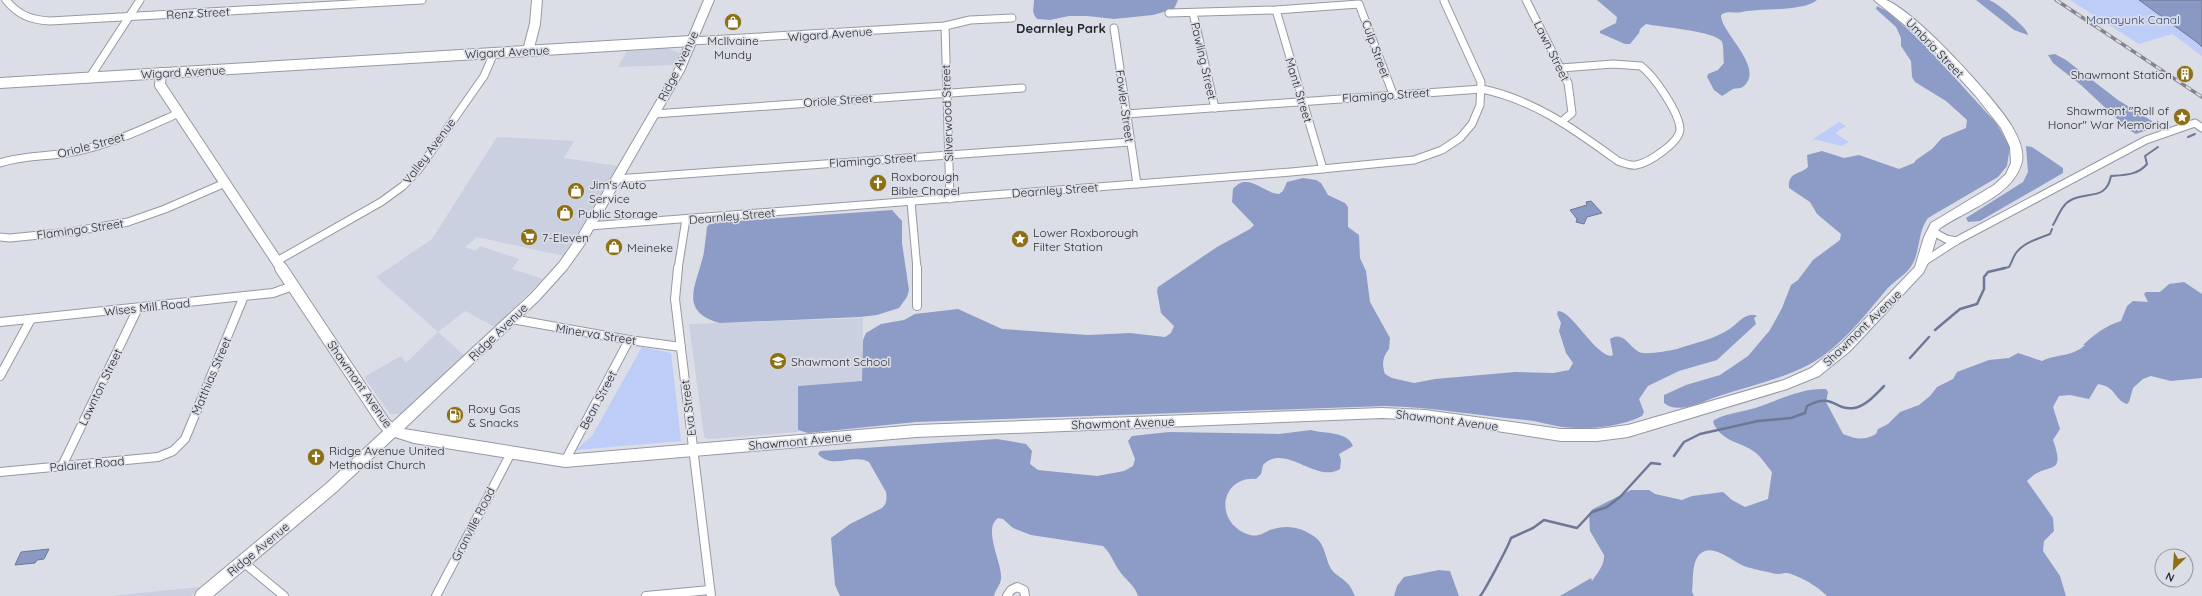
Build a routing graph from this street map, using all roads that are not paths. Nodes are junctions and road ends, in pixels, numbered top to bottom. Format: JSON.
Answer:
{"nodes":[{"id":1,"x":6,"y":0,"type":"edge"},
{"id":2,"x":140,"y":0,"type":"edge"},
{"id":3,"x":405,"y":0,"type":"edge"},
{"id":4,"x":422,"y":0,"type":"edge"},
{"id":5,"x":536,"y":0,"type":"edge"},
{"id":6,"x":709,"y":0,"type":"edge"},
{"id":7,"x":1526,"y":0,"type":"edge"},
{"id":8,"x":1879,"y":0,"type":"edge"},
{"id":9,"x":1444,"y":1,"type":"edge"},
{"id":10,"x":1276,"y":10,"type":"junction"},
{"id":11,"x":1193,"y":13,"type":"junction"},
{"id":12,"x":1169,"y":14,"type":"dead end"},
{"id":13,"x":128,"y":17,"type":"junction"},
{"id":14,"x":1012,"y":18,"type":"dead end"},
{"id":15,"x":945,"y":26,"type":"junction"},
{"id":16,"x":1114,"y":28,"type":"dead end"},
{"id":17,"x":691,"y":41,"type":"junction"},
{"id":18,"x":528,"y":51,"type":"junction"},
{"id":19,"x":494,"y":53,"type":"junction"},
{"id":20,"x":1561,"y":68,"type":"junction"},
{"id":21,"x":161,"y":73,"type":"junction"},
{"id":22,"x":90,"y":77,"type":"junction"},
{"id":23,"x":0,"y":83,"type":"edge"},
{"id":24,"x":1022,"y":88,"type":"dead end"},
{"id":25,"x":1482,"y":89,"type":"junction"},
{"id":26,"x":946,"y":93,"type":"junction"},
{"id":27,"x":1393,"y":94,"type":"junction"},
{"id":28,"x":1302,"y":101,"type":"junction"},
{"id":29,"x":1215,"y":108,"type":"junction"},
{"id":30,"x":179,"y":113,"type":"junction"},
{"id":31,"x":654,"y":114,"type":"junction"},
{"id":32,"x":1126,"y":114,"type":"junction"},
{"id":33,"x":1561,"y":122,"type":"junction"},
{"id":34,"x":2202,"y":128,"type":"edge"},
{"id":35,"x":1130,"y":142,"type":"junction"},
{"id":36,"x":948,"y":154,"type":"junction"},
{"id":37,"x":0,"y":163,"type":"edge"},
{"id":38,"x":1323,"y":169,"type":"junction"},
{"id":39,"x":616,"y":179,"type":"junction"},
{"id":40,"x":225,"y":183,"type":"junction"},
{"id":41,"x":1137,"y":184,"type":"junction"},
{"id":42,"x":950,"y":199,"type":"junction"},
{"id":43,"x":911,"y":202,"type":"junction"},
{"id":44,"x":686,"y":219,"type":"junction"},
{"id":45,"x":589,"y":226,"type":"junction"},
{"id":46,"x":1932,"y":231,"type":"junction"},
{"id":47,"x":0,"y":237,"type":"edge"},
{"id":48,"x":1956,"y":241,"type":"junction"},
{"id":49,"x":1925,"y":260,"type":"junction"},
{"id":50,"x":276,"y":261,"type":"junction"},
{"id":51,"x":293,"y":286,"type":"junction"},
{"id":52,"x":244,"y":296,"type":"junction"},
{"id":53,"x":917,"y":306,"type":"dead end"},
{"id":54,"x":138,"y":308,"type":"junction"},
{"id":55,"x":31,"y":319,"type":"junction"},
{"id":56,"x":512,"y":319,"type":"junction"},
{"id":57,"x":0,"y":322,"type":"edge"},
{"id":58,"x":630,"y":340,"type":"junction"},
{"id":59,"x":681,"y":347,"type":"junction"},
{"id":60,"x":0,"y":376,"type":"edge"},
{"id":61,"x":392,"y":431,"type":"junction"},
{"id":62,"x":693,"y":450,"type":"junction"},
{"id":63,"x":173,"y":452,"type":"joint"},
{"id":64,"x":510,"y":453,"type":"junction"},
{"id":65,"x":565,"y":461,"type":"junction"},
{"id":66,"x":62,"y":466,"type":"junction"},
{"id":67,"x":0,"y":472,"type":"edge"},
{"id":68,"x":243,"y":562,"type":"junction"},
{"id":69,"x":711,"y":593,"type":"edge"},
{"id":70,"x":202,"y":596,"type":"edge"},
{"id":71,"x":284,"y":596,"type":"edge"},
{"id":72,"x":436,"y":596,"type":"edge"},
{"id":73,"x":646,"y":596,"type":"edge"},
{"id":74,"x":1007,"y":596,"type":"edge"},
{"id":75,"x":1026,"y":596,"type":"edge"}],
"edges":[{"from":1,"to":13,"type":"street","name":"Renz Street"},
{"from":2,"to":13,"type":"street"},
{"from":3,"to":4,"type":"street","name":"Renz Street"},
{"from":3,"to":13,"type":"street","name":"Renz Street"},
{"from":5,"to":18,"type":"street"},
{"from":6,"to":17,"type":"main road","name":"Ridge Avenue"},
{"from":7,"to":20,"type":"street","name":"Lawn Street"},
{"from":8,"to":46,"type":"main road","name":"Umbria Street"},
{"from":9,"to":25,"type":"street"},
{"from":10,"to":11,"type":"street"},
{"from":10,"to":27,"type":"street","name":"Culp Street"},
{"from":10,"to":28,"type":"street","name":"Manti Street"},
{"from":11,"to":12,"type":"street"},
{"from":11,"to":29,"type":"street","name":"Pawling Street"},
{"from":13,"to":22,"type":"street"},
{"from":14,"to":15,"type":"street","name":"Wigard Avenue"},
{"from":15,"to":17,"type":"street","name":"Wigard Avenue"},
{"from":15,"to":26,"type":"street","name":"Silverwood Street"},
{"from":16,"to":32,"type":"street","name":"Fowler Street"},
{"from":17,"to":18,"type":"street","name":"Wigard Avenue"},
{"from":17,"to":31,"type":"main road","name":"Ridge Avenue"},
{"from":18,"to":19,"type":"street","name":"Wigard Avenue"},
{"from":19,"to":21,"type":"street","name":"Wigard Avenue"},
{"from":19,"to":50,"type":"street","name":"Valley Avenue"},
{"from":20,"to":33,"type":"street","name":"Lawn Street"},
{"from":20,"to":33,"type":"street","name":"Flamingo Street"},
{"from":21,"to":22,"type":"street","name":"Wigard Avenue"},
{"from":21,"to":30,"type":"street","name":"Shawmont Avenue"},
{"from":22,"to":23,"type":"street","name":"Wigard Avenue"},
{"from":24,"to":26,"type":"street","name":"Oriole Street"},
{"from":25,"to":27,"type":"street","name":"Flamingo Street"},
{"from":25,"to":33,"type":"street","name":"Flamingo Street"},
{"from":25,"to":38,"type":"street","name":"Dearnley Street"},
{"from":26,"to":31,"type":"street","name":"Oriole Street"},
{"from":26,"to":36,"type":"street","name":"Silverwood Street"},
{"from":27,"to":28,"type":"street","name":"Flamingo Street"},
{"from":28,"to":29,"type":"street","name":"Flamingo Street"},
{"from":28,"to":38,"type":"street","name":"Manti Street"},
{"from":29,"to":32,"type":"street","name":"Flamingo Street"},
{"from":30,"to":37,"type":"street","name":"Oriole Street"},
{"from":30,"to":40,"type":"street","name":"Shawmont Avenue"},
{"from":31,"to":39,"type":"main road","name":"Ridge Avenue"},
{"from":32,"to":35,"type":"street","name":"Fowler Street"},
{"from":34,"to":48,"type":"street","name":"Shawmont Avenue"},
{"from":35,"to":36,"type":"street","name":"Flamingo Street"},
{"from":35,"to":41,"type":"street","name":"Fowler Street"},
{"from":36,"to":39,"type":"street","name":"Flamingo Street"},
{"from":36,"to":42,"type":"street","name":"Silverwood Street"},
{"from":38,"to":41,"type":"street","name":"Dearnley Street"},
{"from":39,"to":45,"type":"main road","name":"Ridge Avenue"},
{"from":40,"to":47,"type":"street","name":"Flamingo Street"},
{"from":40,"to":50,"type":"street","name":"Shawmont Avenue"},
{"from":41,"to":42,"type":"street","name":"Dearnley Street"},
{"from":42,"to":43,"type":"street","name":"Dearnley Street"},
{"from":43,"to":44,"type":"street","name":"Dearnley Street"},
{"from":43,"to":53,"type":"street"},
{"from":44,"to":45,"type":"street","name":"Dearnley Street"},
{"from":44,"to":59,"type":"street","name":"Eva Street"},
{"from":45,"to":56,"type":"main road","name":"Ridge Avenue"},
{"from":46,"to":48,"type":"street"},
{"from":46,"to":49,"type":"main road"},
{"from":48,"to":49,"type":"street","name":"Shawmont Avenue"},
{"from":49,"to":62,"type":"main road","name":"Shawmont Avenue"},
{"from":50,"to":51,"type":"street","name":"Shawmont Avenue"},
{"from":51,"to":52,"type":"street","name":"Wises Mill Road"},
{"from":51,"to":61,"type":"street","name":"Shawmont Avenue"},
{"from":52,"to":54,"type":"street","name":"Wises Mill Road"},
{"from":52,"to":63,"type":"street","name":"Matthias Street"},
{"from":54,"to":55,"type":"street","name":"Wises Mill Road"},
{"from":54,"to":66,"type":"street","name":"Lawnton Street"},
{"from":55,"to":57,"type":"street","name":"Wises Mill Road"},
{"from":55,"to":60,"type":"street"},
{"from":56,"to":58,"type":"street","name":"Minerva Street"},
{"from":56,"to":61,"type":"main road","name":"Ridge Avenue"},
{"from":58,"to":59,"type":"street","name":"Minerva Street"},
{"from":58,"to":65,"type":"street","name":"Bean Street"},
{"from":59,"to":62,"type":"street","name":"Eva Street"},
{"from":61,"to":64,"type":"main road","name":"Shawmont Avenue"},
{"from":61,"to":68,"type":"main road","name":"Ridge Avenue"},
{"from":62,"to":65,"type":"main road","name":"Shawmont Avenue"},
{"from":62,"to":69,"type":"street","name":"Eva Street"},
{"from":63,"to":66,"type":"street","name":"Palairet Road"},
{"from":64,"to":65,"type":"main road","name":"Shawmont Avenue"},
{"from":64,"to":72,"type":"street","name":"Granville Road"},
{"from":66,"to":67,"type":"street","name":"Palairet Road"},
{"from":68,"to":70,"type":"main road","name":"Ridge Avenue"},
{"from":68,"to":71,"type":"street"},
{"from":69,"to":73,"type":"street"},
{"from":74,"to":75,"type":"street"}]}
